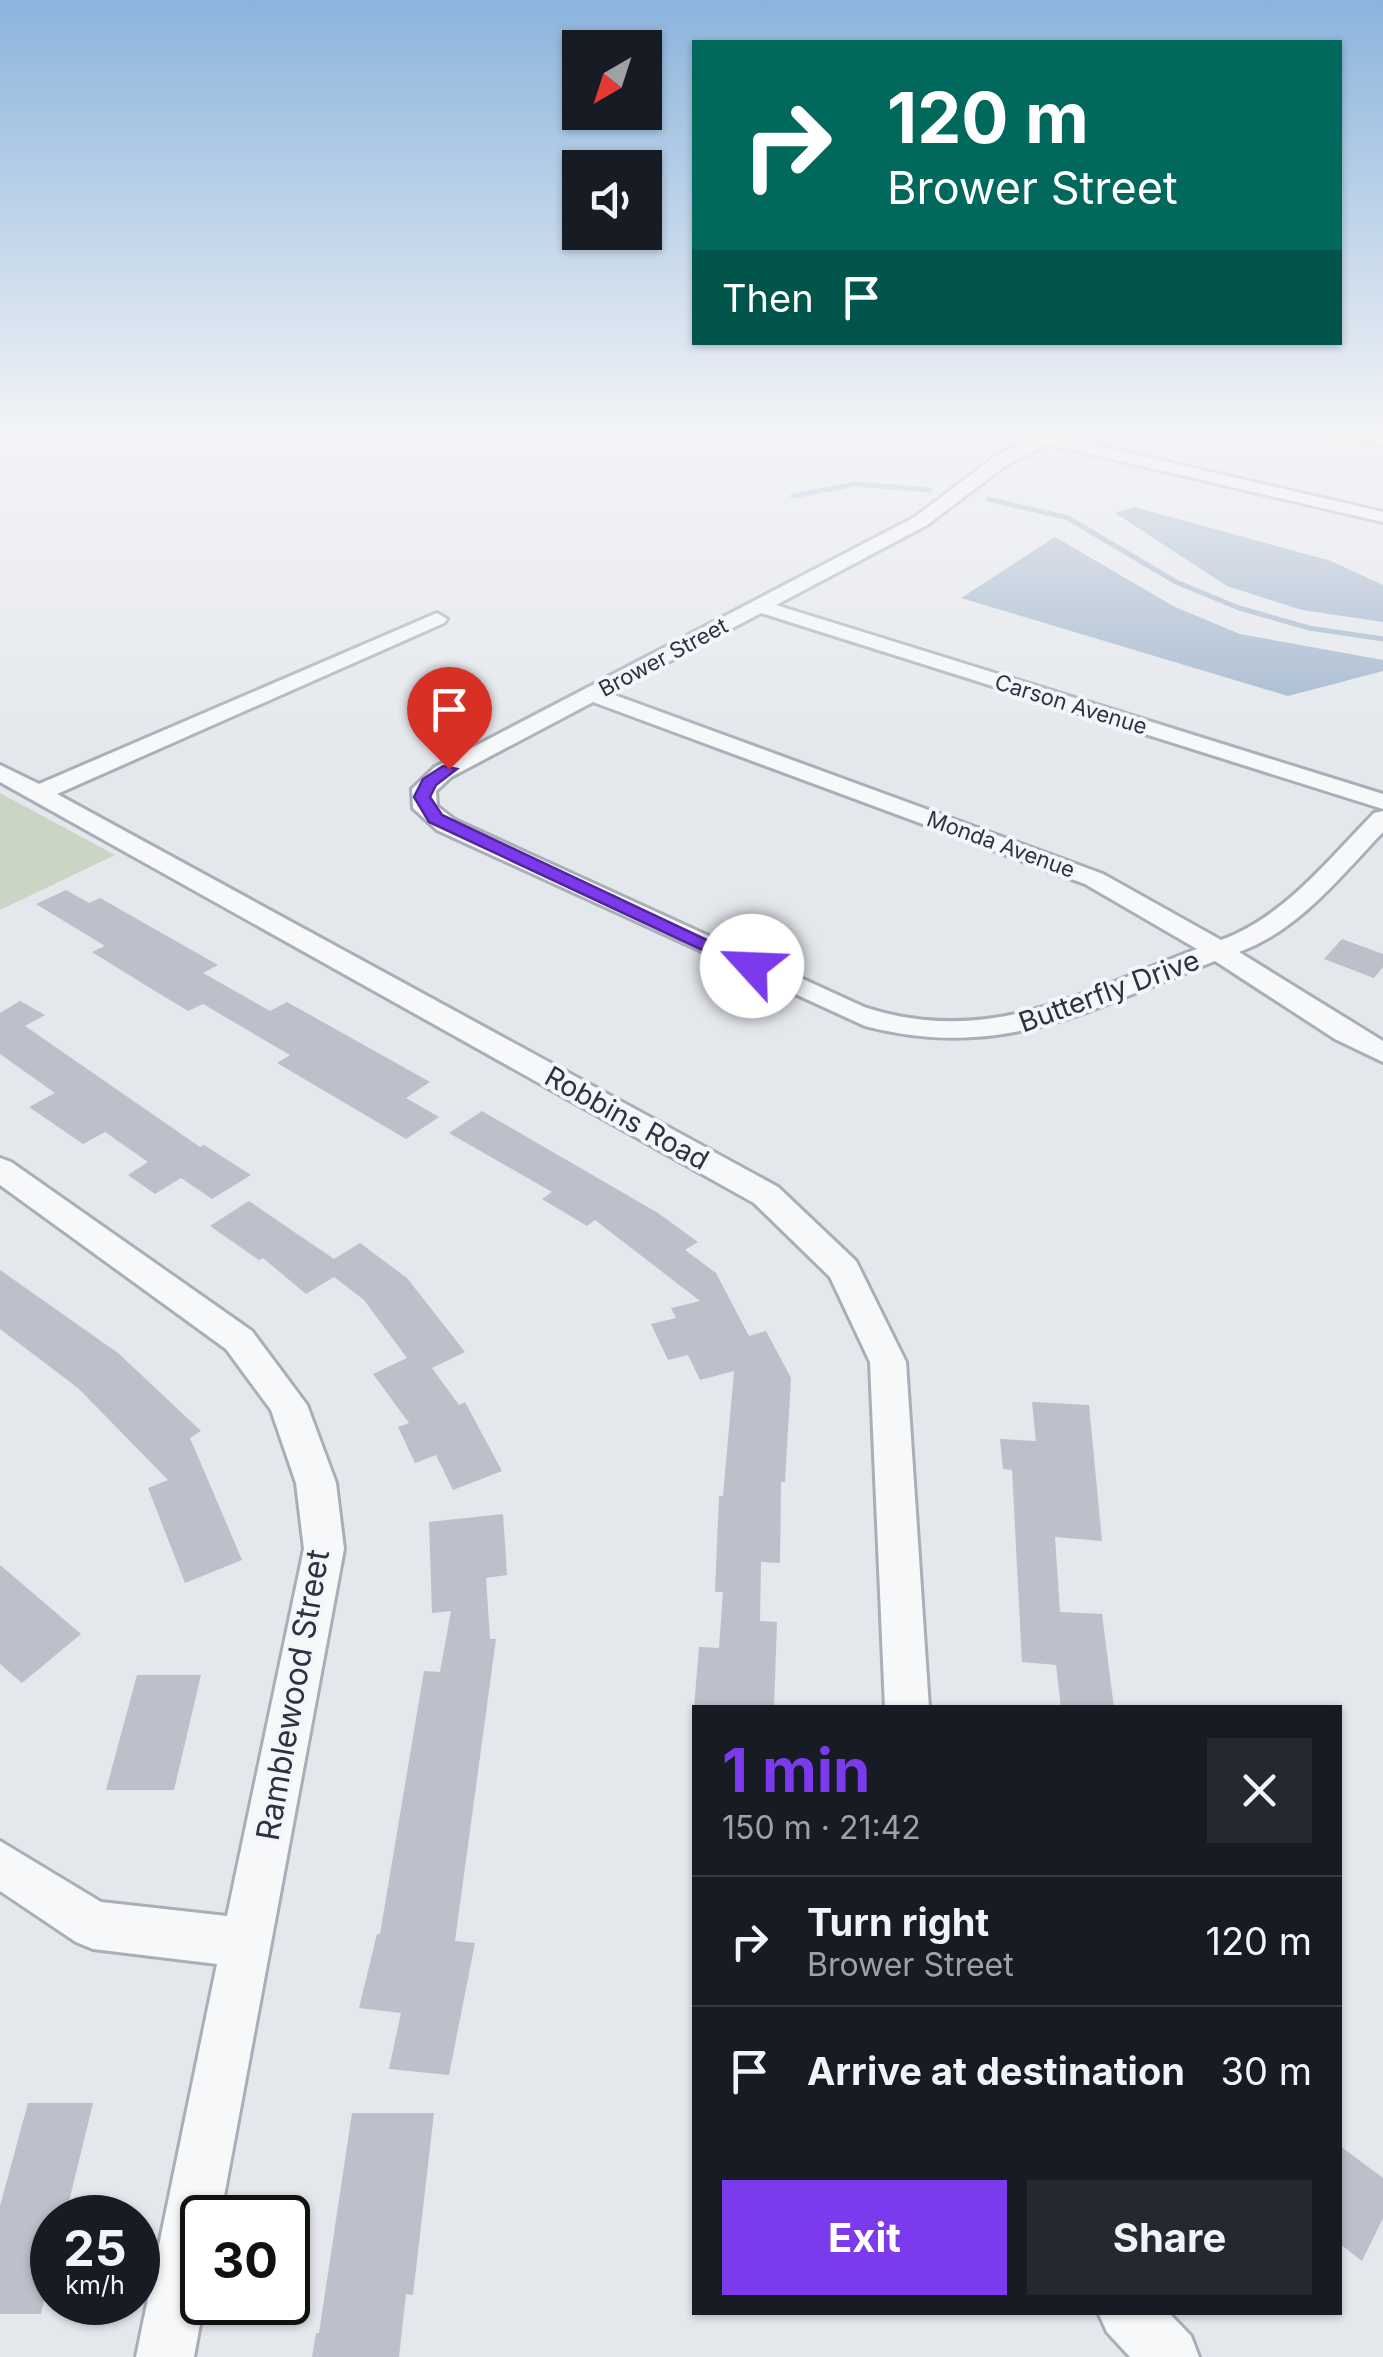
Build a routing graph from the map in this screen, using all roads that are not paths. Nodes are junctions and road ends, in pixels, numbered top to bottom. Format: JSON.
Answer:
{"nodes":[{"id":1,"x":885,"y":539,"type":"edge"},
{"id":2,"x":759,"y":606,"type":"junction"},
{"id":3,"x":437,"y":620,"type":"dead end"},
{"id":4,"x":591,"y":694,"type":"junction"},
{"id":5,"x":0,"y":772,"type":"edge"},
{"id":6,"x":38,"y":793,"type":"junction"},
{"id":7,"x":422,"y":797,"type":"joint"},
{"id":8,"x":1383,"y":802,"type":"edge"},
{"id":9,"x":1383,"y":818,"type":"edge"},
{"id":10,"x":1222,"y":951,"type":"junction"},
{"id":11,"x":1383,"y":1053,"type":"edge"},
{"id":12,"x":0,"y":1168,"type":"edge"},
{"id":13,"x":907,"y":1705,"type":"edge"},
{"id":14,"x":0,"y":1864,"type":"edge"},
{"id":15,"x":247,"y":1943,"type":"junction"},
{"id":16,"x":1130,"y":2315,"type":"edge"},
{"id":17,"x":165,"y":2357,"type":"edge"},
{"id":18,"x":1170,"y":2357,"type":"edge"}],
"edges":[{"from":1,"to":2,"type":"street","name":"Brower Street"},
{"from":2,"to":4,"type":"street","name":"Brower Street"},
{"from":2,"to":8,"type":"street","name":"Carson Avenue"},
{"from":3,"to":6,"type":"street"},
{"from":4,"to":7,"type":"street","name":"Brower Street"},
{"from":4,"to":10,"type":"street","name":"Monda Avenue"},
{"from":5,"to":6,"type":"street","name":"Robbins Road"},
{"from":6,"to":13,"type":"street","name":"Robbins Road"},
{"from":7,"to":10,"type":"street","name":"Butterfly Drive"},
{"from":9,"to":10,"type":"street","name":"Butterfly Drive"},
{"from":10,"to":11,"type":"street","name":"Monda Avenue"},
{"from":12,"to":15,"type":"street","name":"Ramblewood Street"},
{"from":14,"to":15,"type":"street"},
{"from":15,"to":17,"type":"street","name":"Ramblewood Street"},
{"from":16,"to":18,"type":"street"}]}
